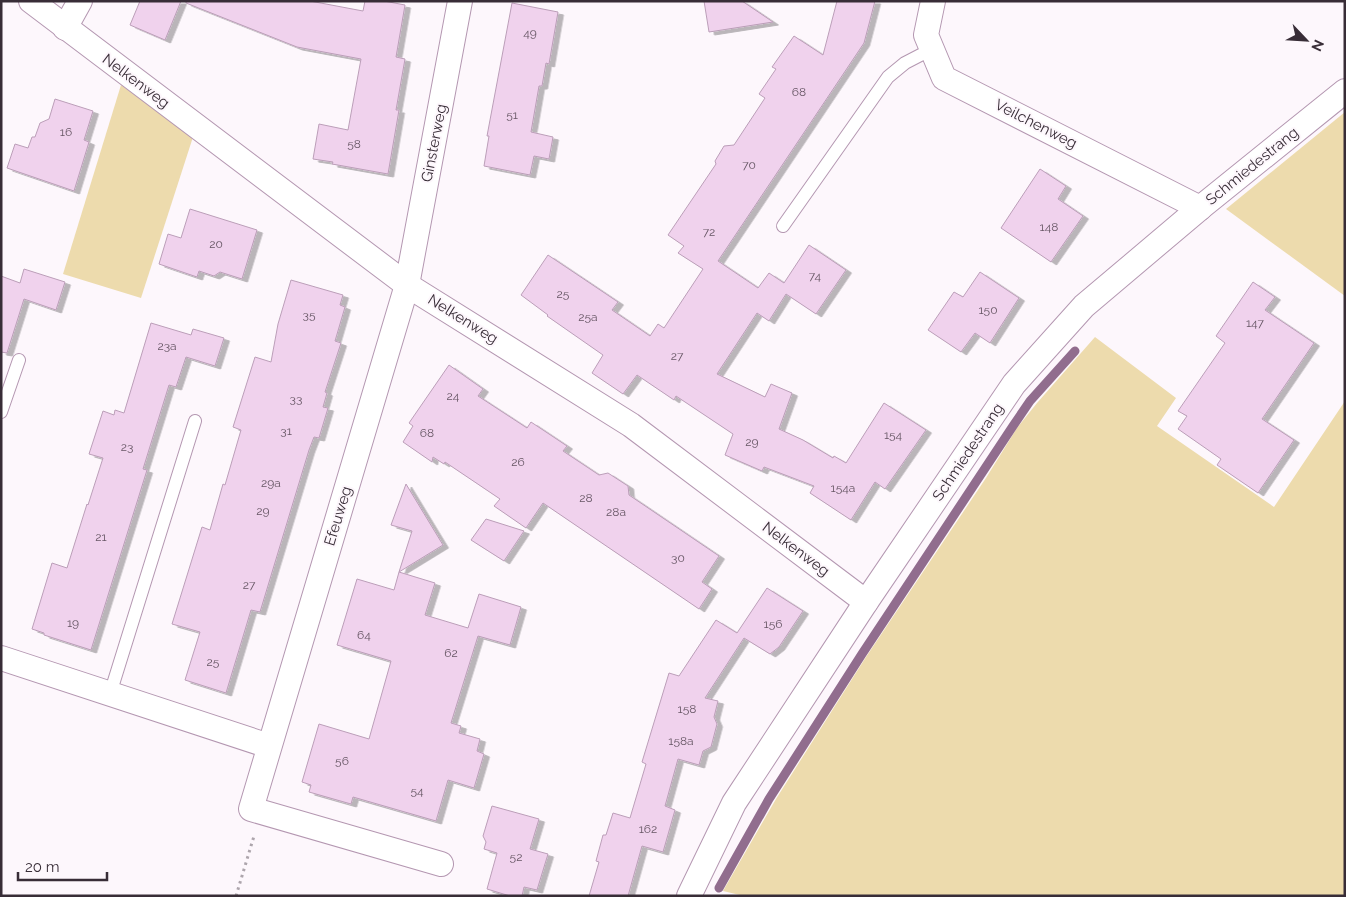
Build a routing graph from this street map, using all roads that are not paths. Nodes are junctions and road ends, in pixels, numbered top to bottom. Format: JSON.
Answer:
{"nodes":[{"id":1,"x":31,"y":1,"type":"edge"},
{"id":2,"x":80,"y":1,"type":"edge"},
{"id":3,"x":460,"y":1,"type":"edge"},
{"id":4,"x":933,"y":1,"type":"edge"},
{"id":5,"x":65,"y":28,"type":"junction"},
{"id":6,"x":932,"y":50,"type":"junction"},
{"id":7,"x":1345,"y":90,"type":"edge"},
{"id":8,"x":1200,"y":208,"type":"junction"},
{"id":9,"x":783,"y":226,"type":"dead end"},
{"id":10,"x":407,"y":285,"type":"junction"},
{"id":11,"x":19,"y":360,"type":"dead end"},
{"id":12,"x":1,"y":412,"type":"edge"},
{"id":13,"x":195,"y":421,"type":"dead end"},
{"id":14,"x":866,"y":602,"type":"junction"},
{"id":15,"x":1,"y":658,"type":"edge"},
{"id":16,"x":110,"y":694,"type":"junction"},
{"id":17,"x":269,"y":746,"type":"junction"},
{"id":18,"x":442,"y":864,"type":"dead end"},
{"id":19,"x":689,"y":896,"type":"edge"}],
"edges":[{"from":1,"to":5,"type":"street","name":"Nelkenweg"},
{"from":2,"to":5,"type":"street"},
{"from":3,"to":10,"type":"street","name":"Ginsterweg"},
{"from":4,"to":6,"type":"street","name":"Veilchenweg"},
{"from":5,"to":10,"type":"street","name":"Nelkenweg"},
{"from":6,"to":8,"type":"street","name":"Veilchenweg"},
{"from":6,"to":9,"type":"lane"},
{"from":7,"to":8,"type":"street","name":"Schmiedestrang"},
{"from":8,"to":14,"type":"street","name":"Schmiedestrang"},
{"from":10,"to":14,"type":"street","name":"Nelkenweg"},
{"from":10,"to":17,"type":"street","name":"Efeuweg"},
{"from":11,"to":12,"type":"lane"},
{"from":13,"to":16,"type":"lane"},
{"from":14,"to":19,"type":"street","name":"Schmiedestrang"},
{"from":15,"to":16,"type":"street"},
{"from":16,"to":17,"type":"street"},
{"from":17,"to":18,"type":"street","name":"Efeuweg"}]}
